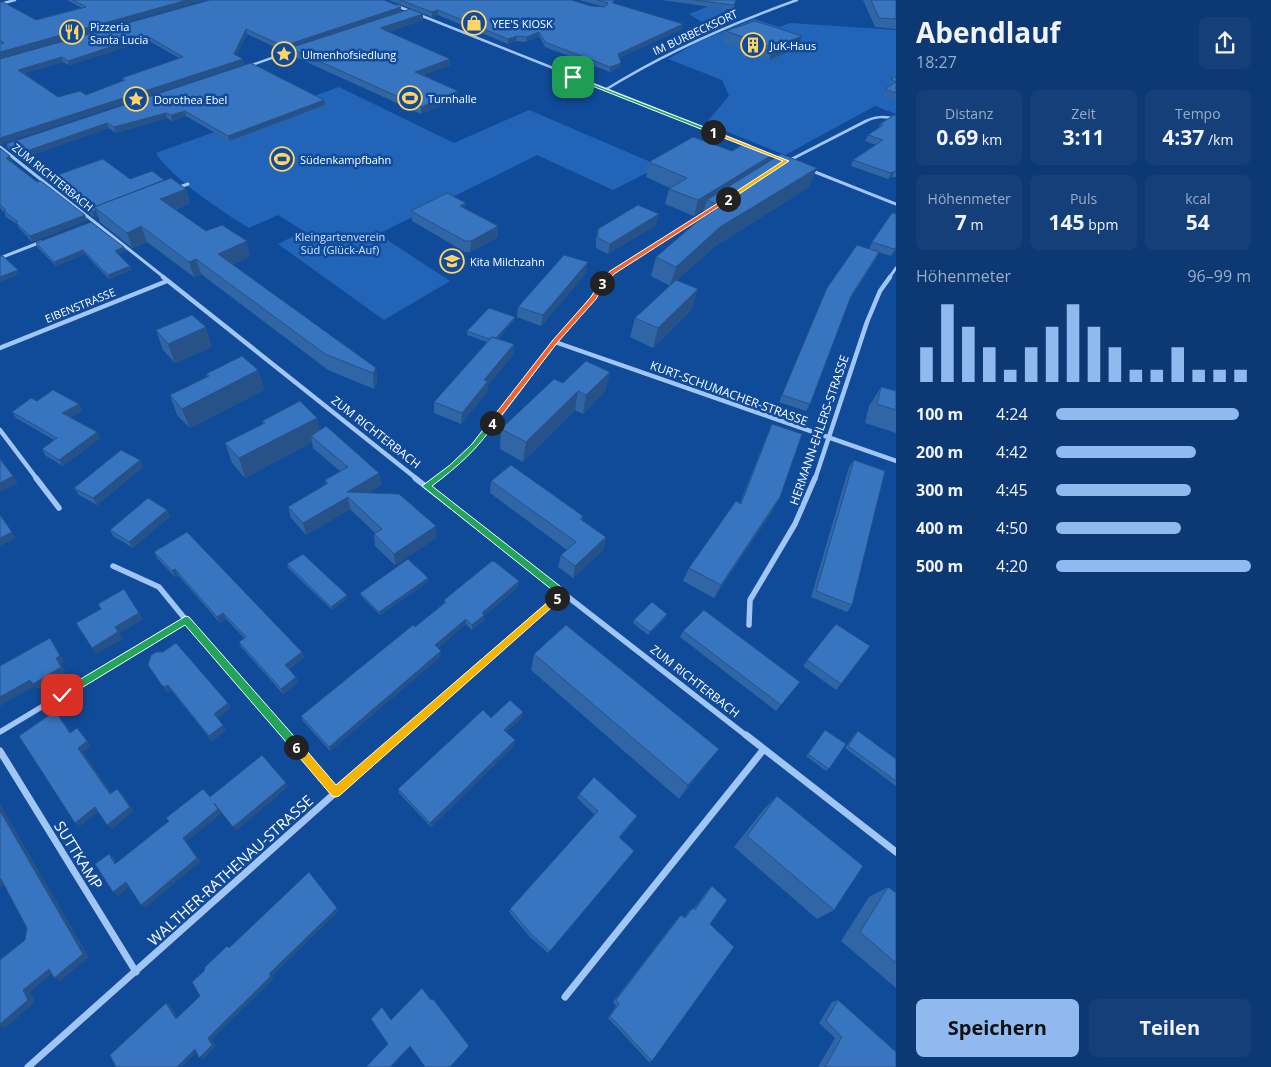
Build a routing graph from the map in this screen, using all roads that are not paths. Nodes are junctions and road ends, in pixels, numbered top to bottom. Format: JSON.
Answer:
{"nodes":[{"id":1,"x":15,"y":0,"type":"edge"},
{"id":2,"x":797,"y":0,"type":"edge"},
{"id":3,"x":0,"y":4,"type":"edge"},
{"id":4,"x":396,"y":6,"type":"edge"},
{"id":5,"x":410,"y":12,"type":"junction"},
{"id":6,"x":404,"y":14,"type":"edge"},
{"id":7,"x":301,"y":48,"type":"edge"},
{"id":8,"x":245,"y":67,"type":"edge"},
{"id":9,"x":605,"y":90,"type":"junction"},
{"id":10,"x":896,"y":119,"type":"edge"},
{"id":11,"x":11,"y":145,"type":"edge"},
{"id":12,"x":1,"y":147,"type":"edge"},
{"id":13,"x":752,"y":147,"type":"edge"},
{"id":14,"x":787,"y":161,"type":"junction"},
{"id":15,"x":796,"y":165,"type":"edge"},
{"id":16,"x":779,"y":166,"type":"edge"},
{"id":17,"x":806,"y":168,"type":"edge"},
{"id":18,"x":188,"y":184,"type":"dead end"},
{"id":19,"x":171,"y":191,"type":"edge"},
{"id":20,"x":896,"y":204,"type":"edge"},
{"id":21,"x":716,"y":206,"type":"edge"},
{"id":22,"x":102,"y":218,"type":"edge"},
{"id":23,"x":93,"y":222,"type":"junction"},
{"id":24,"x":84,"y":226,"type":"edge"},
{"id":25,"x":47,"y":240,"type":"edge"},
{"id":26,"x":0,"y":258,"type":"edge"},
{"id":27,"x":896,"y":268,"type":"edge"},
{"id":28,"x":168,"y":281,"type":"junction"},
{"id":29,"x":555,"y":342,"type":"junction"},
{"id":30,"x":0,"y":348,"type":"edge"},
{"id":31,"x":0,"y":430,"type":"edge"},
{"id":32,"x":829,"y":439,"type":"junction"},
{"id":33,"x":896,"y":461,"type":"edge"},
{"id":34,"x":426,"y":486,"type":"junction"},
{"id":35,"x":59,"y":508,"type":"dead end"},
{"id":36,"x":113,"y":566,"type":"dead end"},
{"id":37,"x":562,"y":593,"type":"junction"},
{"id":38,"x":186,"y":620,"type":"junction"},
{"id":39,"x":749,"y":625,"type":"dead end"},
{"id":40,"x":0,"y":732,"type":"edge"},
{"id":41,"x":764,"y":749,"type":"junction"},
{"id":42,"x":0,"y":751,"type":"edge"},
{"id":43,"x":336,"y":792,"type":"junction"},
{"id":44,"x":896,"y":852,"type":"edge"},
{"id":45,"x":136,"y":972,"type":"junction"},
{"id":46,"x":565,"y":997,"type":"dead end"},
{"id":47,"x":28,"y":1067,"type":"edge"}],
"edges":[{"from":1,"to":3,"type":"street"},
{"from":2,"to":9,"type":"street","name":"IM BURBECKSORT"},
{"from":4,"to":5,"type":"street"},
{"from":5,"to":6,"type":"street"},
{"from":5,"to":9,"type":"street"},
{"from":7,"to":8,"type":"street"},
{"from":9,"to":13,"type":"street"},
{"from":10,"to":14,"type":"street"},
{"from":11,"to":12,"type":"street"},
{"from":12,"to":23,"type":"street","name":"ZUM RICHTERBACH"},
{"from":14,"to":15,"type":"street"},
{"from":14,"to":16,"type":"street"},
{"from":17,"to":20,"type":"street"},
{"from":18,"to":19,"type":"street"},
{"from":21,"to":29,"type":"street"},
{"from":22,"to":23,"type":"street","name":"ZUM RICHTERBACH"},
{"from":23,"to":24,"type":"street"},
{"from":23,"to":28,"type":"street","name":"ZUM RICHTERBACH"},
{"from":25,"to":26,"type":"street"},
{"from":27,"to":32,"type":"street","name":"HERMANN-EHLERS-STRASSE"},
{"from":28,"to":30,"type":"street","name":"EIBENSTRASSE"},
{"from":28,"to":34,"type":"street","name":"ZUM RICHTERBACH"},
{"from":29,"to":32,"type":"street","name":"KURT-SCHUMACHER-STRASSE"},
{"from":29,"to":34,"type":"street"},
{"from":31,"to":35,"type":"street"},
{"from":32,"to":33,"type":"street","name":"KURT-SCHUMACHER-STRASSE"},
{"from":32,"to":39,"type":"street","name":"HERMANN-EHLERS-STRASSE"},
{"from":34,"to":37,"type":"street","name":"ZUM RICHTERBACH"},
{"from":36,"to":38,"type":"street"},
{"from":37,"to":41,"type":"street","name":"ZUM RICHTERBACH"},
{"from":37,"to":43,"type":"street","name":"WALTHER-RATHENAU-STRASSE"},
{"from":38,"to":40,"type":"street"},
{"from":38,"to":43,"type":"street"},
{"from":41,"to":44,"type":"street","name":"ZUM RICHTERBACH"},
{"from":41,"to":46,"type":"street"},
{"from":42,"to":45,"type":"street","name":"SUTTKAMP"},
{"from":43,"to":45,"type":"street","name":"WALTHER-RATHENAU-STRASSE"},
{"from":45,"to":47,"type":"street","name":"WALTHER-RATHENAU-STRASSE"}]}
